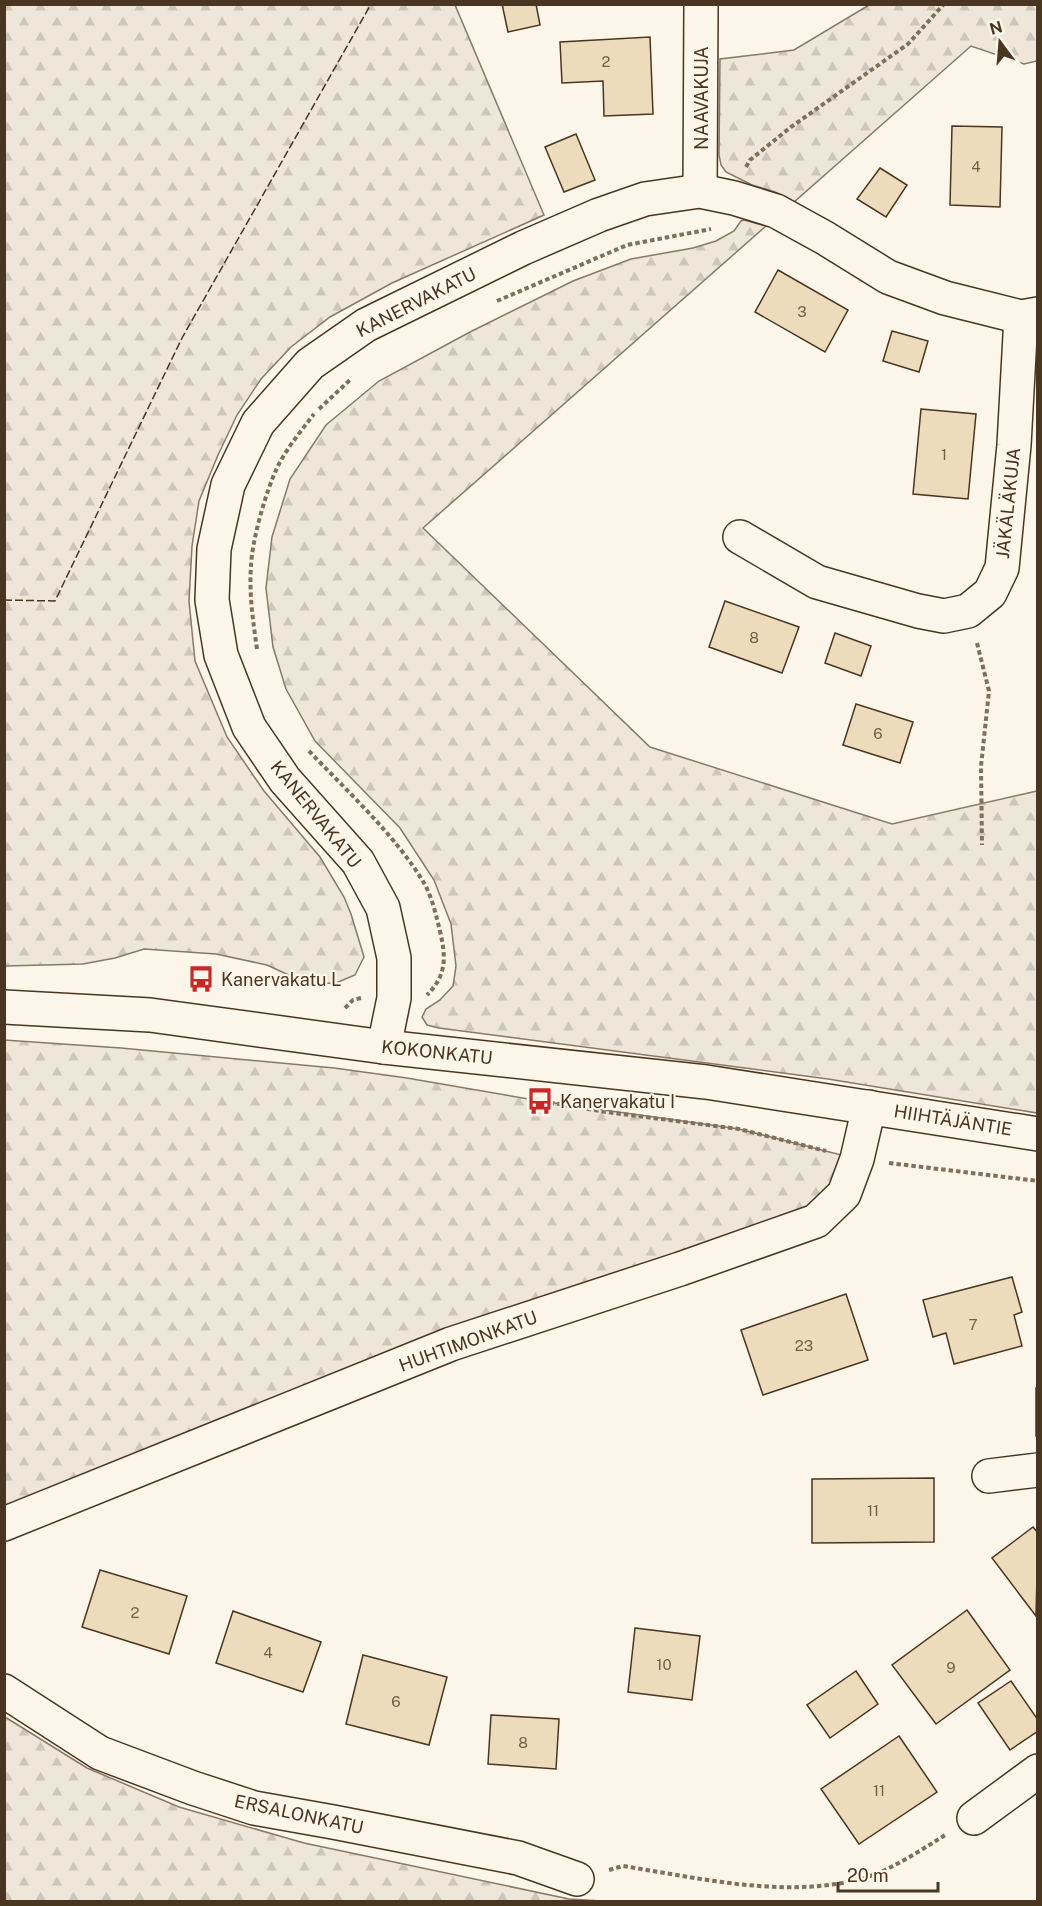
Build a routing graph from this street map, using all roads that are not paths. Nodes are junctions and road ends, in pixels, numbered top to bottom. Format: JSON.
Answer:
{"nodes":[{"id":1,"x":701,"y":4,"type":"edge"},
{"id":2,"x":700,"y":191,"type":"junction"},
{"id":3,"x":1029,"y":316,"type":"edge"},
{"id":4,"x":740,"y":537,"type":"dead end"},
{"id":5,"x":4,"y":1007,"type":"edge"},
{"id":6,"x":384,"y":1047,"type":"junction"},
{"id":7,"x":869,"y":1107,"type":"junction"},
{"id":8,"x":1038,"y":1134,"type":"edge"},
{"id":9,"x":1038,"y":1470,"type":"edge"},
{"id":10,"x":989,"y":1476,"type":"dead end"},
{"id":11,"x":4,"y":1524,"type":"edge"},
{"id":12,"x":4,"y":1691,"type":"edge"},
{"id":13,"x":1038,"y":1772,"type":"edge"},
{"id":14,"x":974,"y":1818,"type":"road end"},
{"id":15,"x":577,"y":1880,"type":"road end"}],
"edges":[{"from":1,"to":2,"type":"street","name":"NAAVAKUJA"},
{"from":2,"to":3,"type":"street","name":"KANERVAKATU"},
{"from":2,"to":6,"type":"street","name":"KANERVAKATU"},
{"from":3,"to":4,"type":"street","name":"JÄKÄLÄKUJA"},
{"from":5,"to":6,"type":"street","name":"KOKONKATU"},
{"from":6,"to":7,"type":"street","name":"KOKONKATU"},
{"from":7,"to":8,"type":"street","name":"HIIHTÄJÄNTIE"},
{"from":7,"to":11,"type":"street","name":"HUHTIMONKATU"},
{"from":9,"to":10,"type":"street"},
{"from":12,"to":15,"type":"street","name":"ERSALONKATU"},
{"from":13,"to":14,"type":"street"}]}
